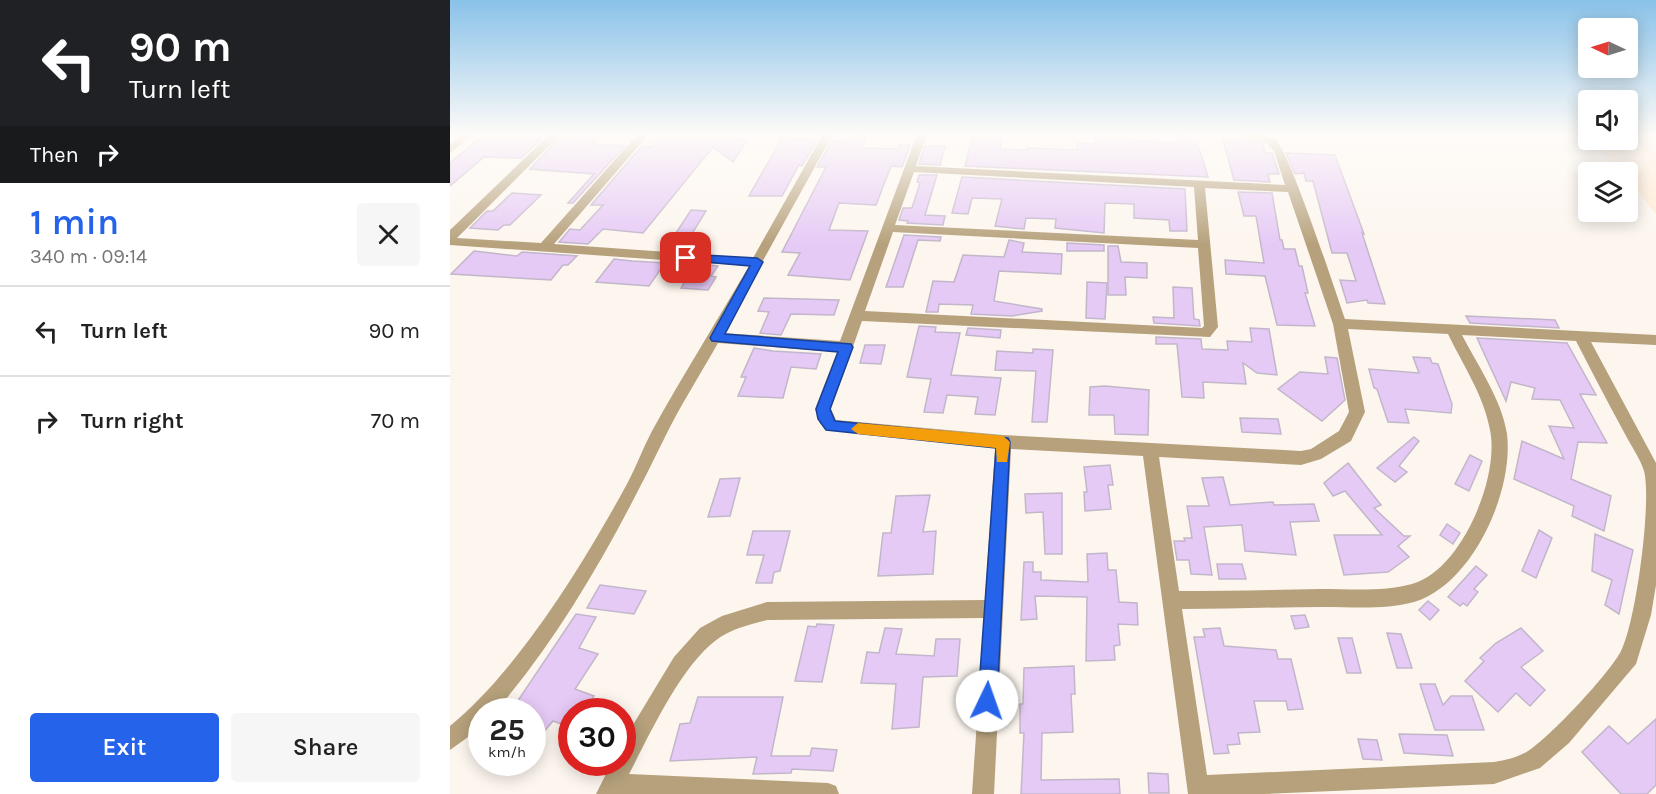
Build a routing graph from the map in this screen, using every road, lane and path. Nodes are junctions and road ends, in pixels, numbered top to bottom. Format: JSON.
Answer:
{"nodes":[{"id":1,"x":519,"y":171,"type":"edge"},
{"id":2,"x":612,"y":171,"type":"edge"},
{"id":3,"x":807,"y":171,"type":"edge"},
{"id":4,"x":909,"y":171,"type":"edge"},
{"id":5,"x":950,"y":171,"type":"edge"},
{"id":6,"x":1286,"y":171,"type":"edge"},
{"id":7,"x":1199,"y":184,"type":"junction"},
{"id":8,"x":1294,"y":189,"type":"junction"},
{"id":9,"x":887,"y":228,"type":"junction"},
{"id":10,"x":450,"y":239,"type":"edge"},
{"id":11,"x":1203,"y":244,"type":"junction"},
{"id":12,"x":544,"y":249,"type":"junction"},
{"id":13,"x":757,"y":262,"type":"junction"},
{"id":14,"x":858,"y":316,"type":"junction"},
{"id":15,"x":1340,"y":324,"type":"junction"},
{"id":16,"x":1453,"y":331,"type":"junction"},
{"id":17,"x":1581,"y":337,"type":"junction"},
{"id":18,"x":716,"y":338,"type":"junction"},
{"id":19,"x":1656,"y":340,"type":"edge"},
{"id":20,"x":846,"y":347,"type":"junction"},
{"id":21,"x":1003,"y":442,"type":"junction"},
{"id":22,"x":1150,"y":448,"type":"junction"},
{"id":23,"x":1173,"y":600,"type":"junction"},
{"id":24,"x":992,"y":609,"type":"junction"},
{"id":25,"x":495,"y":698,"type":"edge"},
{"id":26,"x":468,"y":724,"type":"edge"},
{"id":27,"x":450,"y":739,"type":"edge"},
{"id":28,"x":610,"y":789,"type":"edge"},
{"id":29,"x":1199,"y":790,"type":"edge"},
{"id":30,"x":828,"y":794,"type":"edge"},
{"id":31,"x":983,"y":794,"type":"edge"}],
"edges":[{"from":1,"to":10,"type":"street"},
{"from":2,"to":12,"type":"street"},
{"from":3,"to":13,"type":"street"},
{"from":4,"to":9,"type":"street"},
{"from":5,"to":7,"type":"street"},
{"from":6,"to":8,"type":"street"},
{"from":7,"to":8,"type":"street"},
{"from":7,"to":11,"type":"street"},
{"from":8,"to":15,"type":"street"},
{"from":9,"to":11,"type":"street"},
{"from":9,"to":14,"type":"street"},
{"from":10,"to":12,"type":"street"},
{"from":11,"to":14,"type":"street"},
{"from":12,"to":13,"type":"street"},
{"from":13,"to":18,"type":"street"},
{"from":14,"to":20,"type":"street"},
{"from":15,"to":16,"type":"street"},
{"from":15,"to":22,"type":"street"},
{"from":16,"to":17,"type":"street"},
{"from":16,"to":23,"type":"street"},
{"from":17,"to":19,"type":"street"},
{"from":17,"to":29,"type":"street"},
{"from":18,"to":20,"type":"street"},
{"from":18,"to":25,"type":"street"},
{"from":20,"to":21,"type":"street"},
{"from":21,"to":22,"type":"street"},
{"from":21,"to":24,"type":"street"},
{"from":22,"to":23,"type":"street"},
{"from":23,"to":29,"type":"street"},
{"from":24,"to":28,"type":"street"},
{"from":24,"to":31,"type":"street"},
{"from":26,"to":27,"type":"street"},
{"from":28,"to":30,"type":"street"}]}
